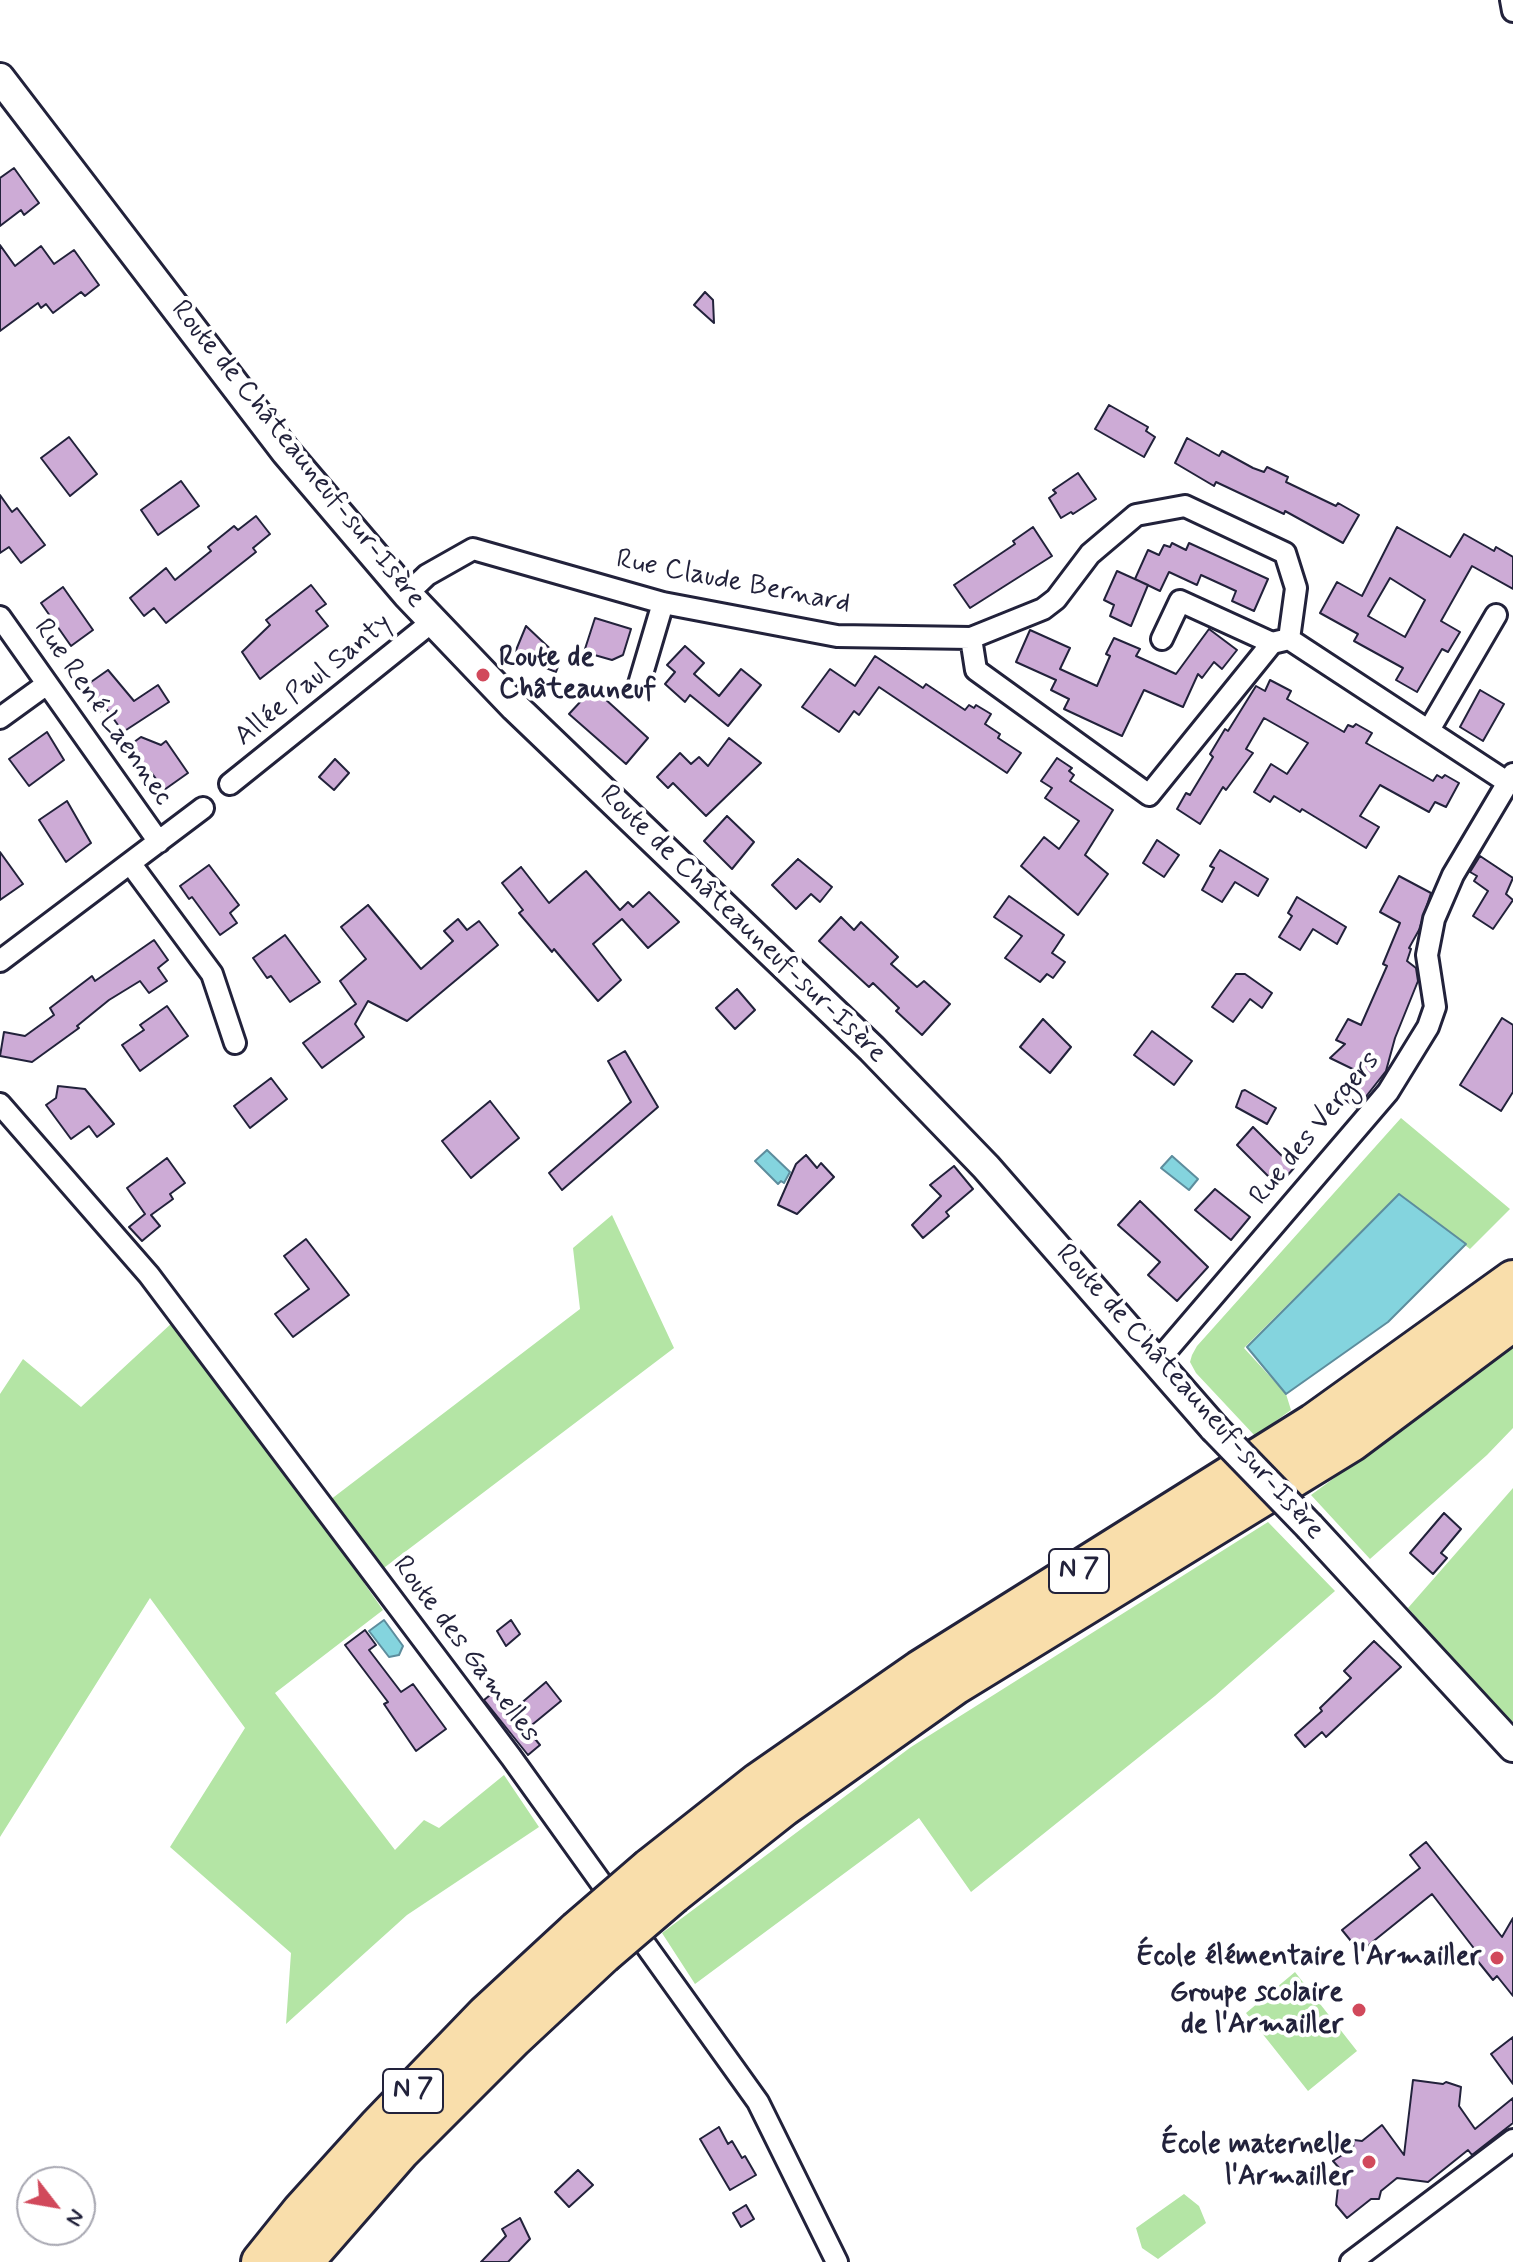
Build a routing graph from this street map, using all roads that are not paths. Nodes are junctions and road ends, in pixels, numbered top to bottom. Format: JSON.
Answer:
{"nodes":[{"id":1,"x":1511,"y":0,"type":"edge"},
{"id":2,"x":1513,"y":11,"type":"edge"},
{"id":3,"x":0,"y":78,"type":"edge"},
{"id":4,"x":407,"y":594,"type":"junction"},
{"id":5,"x":663,"y":603,"type":"junction"},
{"id":6,"x":1496,"y":615,"type":"dead end"},
{"id":7,"x":0,"y":617,"type":"edge"},
{"id":8,"x":433,"y":621,"type":"junction"},
{"id":9,"x":971,"y":638,"type":"junction"},
{"id":10,"x":1162,"y":639,"type":"dead end"},
{"id":11,"x":1280,"y":641,"type":"junction"},
{"id":12,"x":47,"y":684,"type":"junction"},
{"id":13,"x":639,"y":684,"type":"dead end"},
{"id":14,"x":0,"y":718,"type":"edge"},
{"id":15,"x":1429,"y":730,"type":"junction"},
{"id":16,"x":1510,"y":778,"type":"edge"},
{"id":17,"x":230,"y":784,"type":"dead end"},
{"id":18,"x":203,"y":808,"type":"dead end"},
{"id":19,"x":159,"y":842,"type":"junction"},
{"id":20,"x":130,"y":863,"type":"junction"},
{"id":21,"x":0,"y":961,"type":"edge"},
{"id":22,"x":235,"y":1043,"type":"dead end"},
{"id":23,"x":0,"y":1104,"type":"edge"},
{"id":24,"x":1513,"y":1280,"type":"edge"},
{"id":25,"x":1513,"y":1321,"type":"edge"},
{"id":26,"x":1156,"y":1363,"type":"junction"},
{"id":27,"x":1513,"y":1747,"type":"edge"},
{"id":28,"x":661,"y":1881,"type":"junction"},
{"id":29,"x":590,"y":1943,"type":"junction"},
{"id":30,"x":1513,"y":2140,"type":"edge"},
{"id":31,"x":261,"y":2262,"type":"edge"},
{"id":32,"x":303,"y":2262,"type":"edge"},
{"id":33,"x":837,"y":2262,"type":"edge"},
{"id":34,"x":1351,"y":2262,"type":"edge"}],
"edges":[{"from":1,"to":2,"type":"street"},
{"from":3,"to":4,"type":"main road","name":"Route de Châteauneuf-sur-Isère"},
{"from":4,"to":5,"type":"street","name":"Rue Claude Bernard"},
{"from":4,"to":8,"type":"main road","name":"Route de Châteauneuf-sur-Isère"},
{"from":5,"to":9,"type":"street","name":"Rue Claude Bernard"},
{"from":5,"to":13,"type":"street"},
{"from":6,"to":15,"type":"street"},
{"from":7,"to":12,"type":"street","name":"Rue René Laennec"},
{"from":8,"to":17,"type":"street","name":"Allée Paul Santy"},
{"from":8,"to":26,"type":"main road","name":"Route de Châteauneuf-sur-Isère"},
{"from":9,"to":11,"type":"street"},
{"from":9,"to":11,"type":"street","name":"Rue Claude Bernard"},
{"from":10,"to":11,"type":"street"},
{"from":11,"to":15,"type":"street"},
{"from":12,"to":14,"type":"street"},
{"from":12,"to":19,"type":"street","name":"Rue René Laennec"},
{"from":15,"to":16,"type":"street"},
{"from":16,"to":26,"type":"street","name":"Rue des Vergers"},
{"from":18,"to":19,"type":"street"},
{"from":19,"to":20,"type":"street"},
{"from":20,"to":21,"type":"street"},
{"from":20,"to":22,"type":"street"},
{"from":23,"to":33,"type":"street","name":"Route des Gamelles"},
{"from":24,"to":28,"type":"highway","number":"N 7"},
{"from":25,"to":28,"type":"highway","number":"N 7"},
{"from":26,"to":27,"type":"main road","name":"Route de Châteauneuf-sur-Isère","bridge":true},
{"from":28,"to":29,"type":"highway","number":"N 7","bridge":true},
{"from":29,"to":31,"type":"highway","number":"N 7"},
{"from":29,"to":32,"type":"highway","number":"N 7"},
{"from":30,"to":34,"type":"street"}]}
